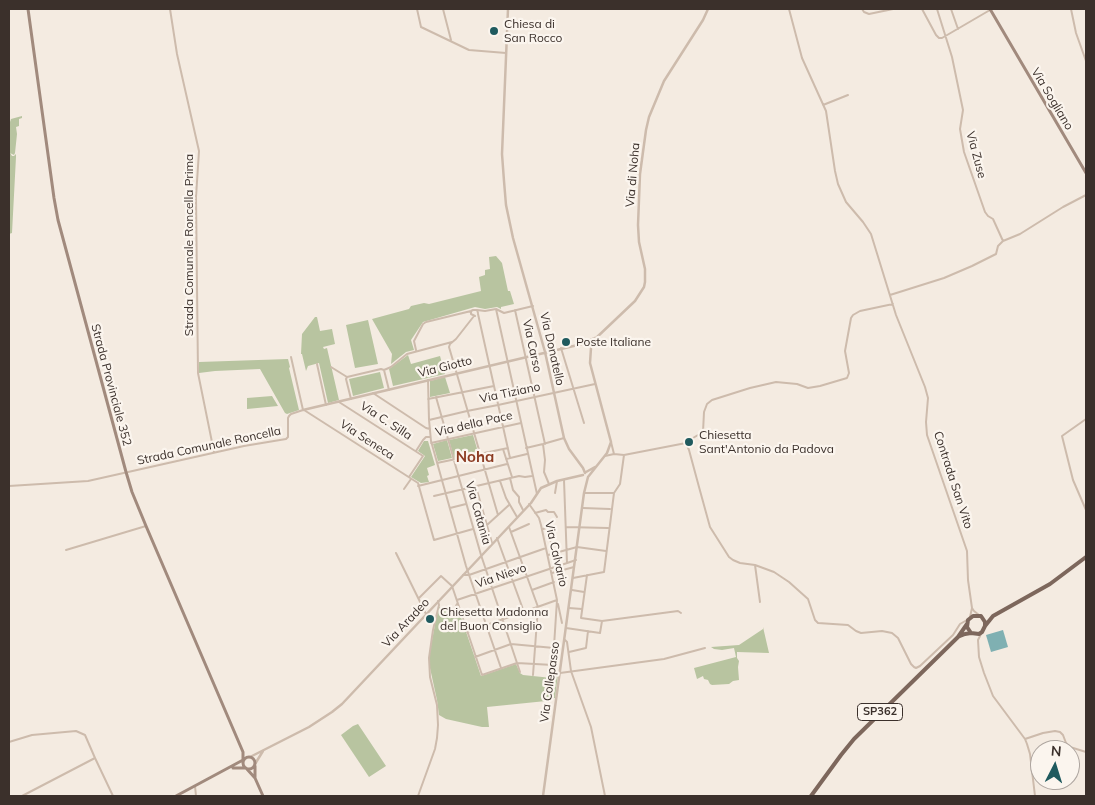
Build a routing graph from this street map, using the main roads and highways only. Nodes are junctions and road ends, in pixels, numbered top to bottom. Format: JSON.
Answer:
{"nodes":[{"id":1,"x":28,"y":9,"type":"edge"},
{"id":2,"x":990,"y":9,"type":"edge"},
{"id":3,"x":1086,"y":173,"type":"edge"},
{"id":4,"x":1086,"y":557,"type":"edge"},
{"id":5,"x":981,"y":616,"type":"junction"},
{"id":6,"x":993,"y":616,"type":"junction"},
{"id":7,"x":968,"y":620,"type":"junction"},
{"id":8,"x":985,"y":626,"type":"junction"},
{"id":9,"x":972,"y":633,"type":"junction"},
{"id":10,"x":958,"y":637,"type":"junction"},
{"id":11,"x":242,"y":747,"type":"junction"},
{"id":12,"x":250,"y":757,"type":"junction"},
{"id":13,"x":243,"y":760,"type":"junction"},
{"id":14,"x":255,"y":764,"type":"junction"},
{"id":15,"x":246,"y":768,"type":"junction"},
{"id":16,"x":229,"y":769,"type":"junction"},
{"id":17,"x":256,"y":780,"type":"junction"},
{"id":18,"x":176,"y":796,"type":"edge"},
{"id":19,"x":263,"y":796,"type":"edge"},
{"id":20,"x":811,"y":796,"type":"edge"}],
"edges":[{"from":1,"to":11,"type":"main road","name":"Strada Provinciale 352"},
{"from":2,"to":3,"type":"main road","name":"Via Sogliano"},
{"from":4,"to":6,"type":"main road"},
{"from":5,"to":6,"type":"main road"},
{"from":5,"to":7,"type":"main road"},
{"from":5,"to":8,"type":"main road"},
{"from":6,"to":8,"type":"main road"},
{"from":7,"to":9,"type":"main road"},
{"from":7,"to":10,"type":"main road","number":"SP362"},
{"from":8,"to":9,"type":"main road","number":"SP362"},
{"from":9,"to":10,"type":"main road","number":"SP362"},
{"from":10,"to":20,"type":"main road","number":"SP362"},
{"from":11,"to":12,"type":"main road","name":"Strada Provinciale 352"},
{"from":11,"to":13,"type":"main road","name":"Strada Provinciale 352"},
{"from":12,"to":13,"type":"main road"},
{"from":12,"to":14,"type":"main road"},
{"from":13,"to":15,"type":"main road"},
{"from":13,"to":16,"type":"main road"},
{"from":14,"to":15,"type":"main road"},
{"from":14,"to":17,"type":"main road"},
{"from":15,"to":16,"type":"main road"},
{"from":15,"to":17,"type":"main road"},
{"from":16,"to":18,"type":"main road"},
{"from":17,"to":19,"type":"main road"}]}
